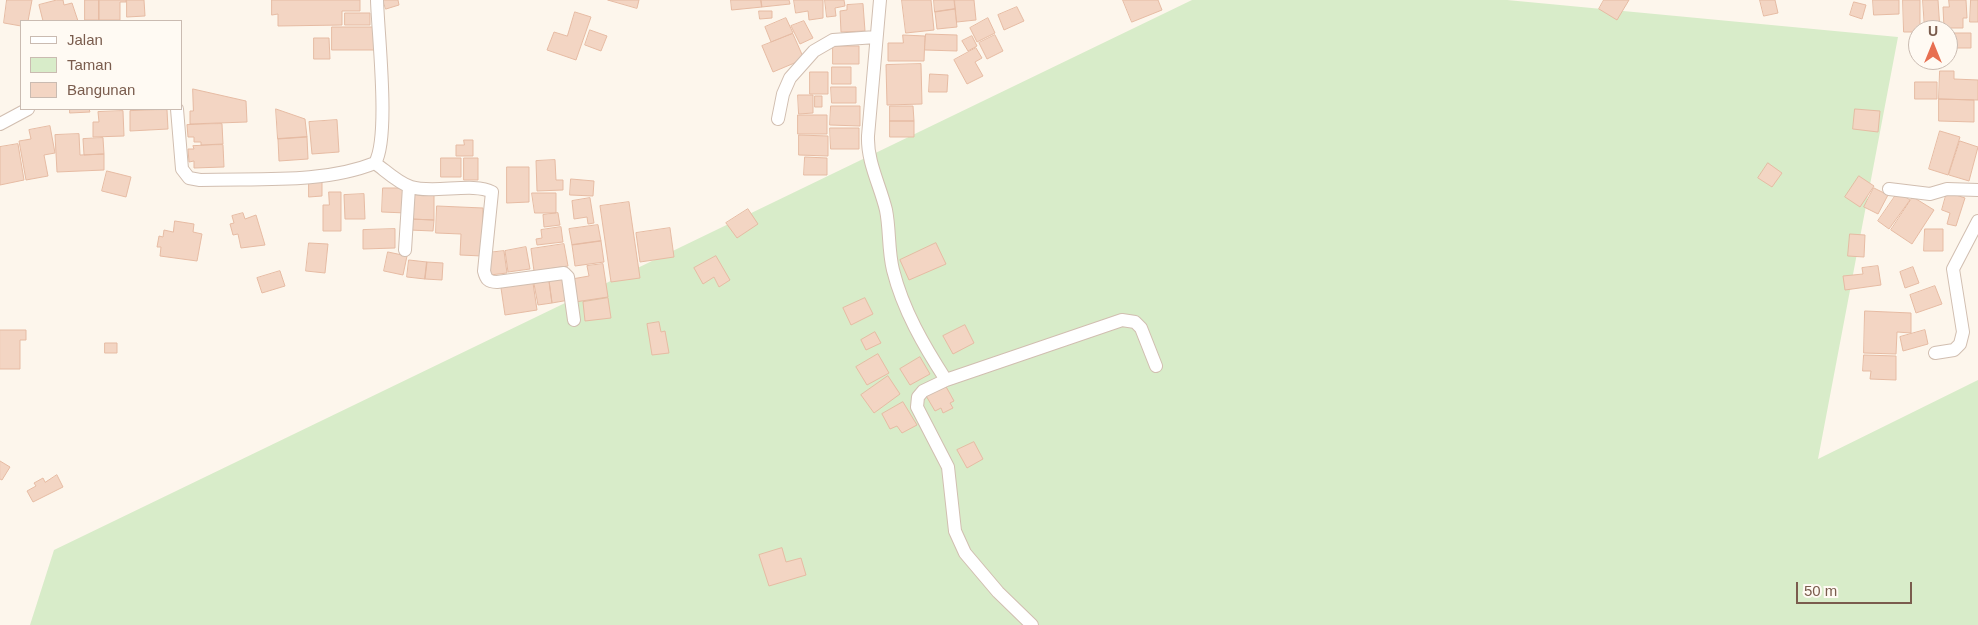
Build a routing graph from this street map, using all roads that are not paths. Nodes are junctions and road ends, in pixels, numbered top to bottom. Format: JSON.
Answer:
{"nodes":[{"id":1,"x":377,"y":0,"type":"edge"},
{"id":2,"x":880,"y":0,"type":"edge"},
{"id":3,"x":876,"y":38,"type":"junction"},
{"id":4,"x":26,"y":110,"type":"edge"},
{"id":5,"x":177,"y":110,"type":"edge"},
{"id":6,"x":778,"y":119,"type":"dead end"},
{"id":7,"x":0,"y":124,"type":"edge"},
{"id":8,"x":375,"y":163,"type":"junction"},
{"id":9,"x":408,"y":186,"type":"junction"},
{"id":10,"x":1889,"y":189,"type":"dead end"},
{"id":11,"x":1978,"y":190,"type":"edge"},
{"id":12,"x":1978,"y":221,"type":"edge"},
{"id":13,"x":406,"y":250,"type":"dead end"},
{"id":14,"x":574,"y":320,"type":"dead end"},
{"id":15,"x":1935,"y":353,"type":"dead end"},
{"id":16,"x":1156,"y":366,"type":"dead end"},
{"id":17,"x":946,"y":380,"type":"junction"},
{"id":18,"x":1032,"y":625,"type":"edge"}],
"edges":[{"from":1,"to":8,"type":"street"},
{"from":2,"to":3,"type":"street"},
{"from":3,"to":6,"type":"street"},
{"from":3,"to":17,"type":"street"},
{"from":4,"to":7,"type":"street"},
{"from":5,"to":8,"type":"street"},
{"from":8,"to":9,"type":"street"},
{"from":9,"to":13,"type":"street"},
{"from":9,"to":14,"type":"street"},
{"from":10,"to":11,"type":"street"},
{"from":12,"to":15,"type":"street"},
{"from":16,"to":17,"type":"street"},
{"from":17,"to":18,"type":"street"}]}
